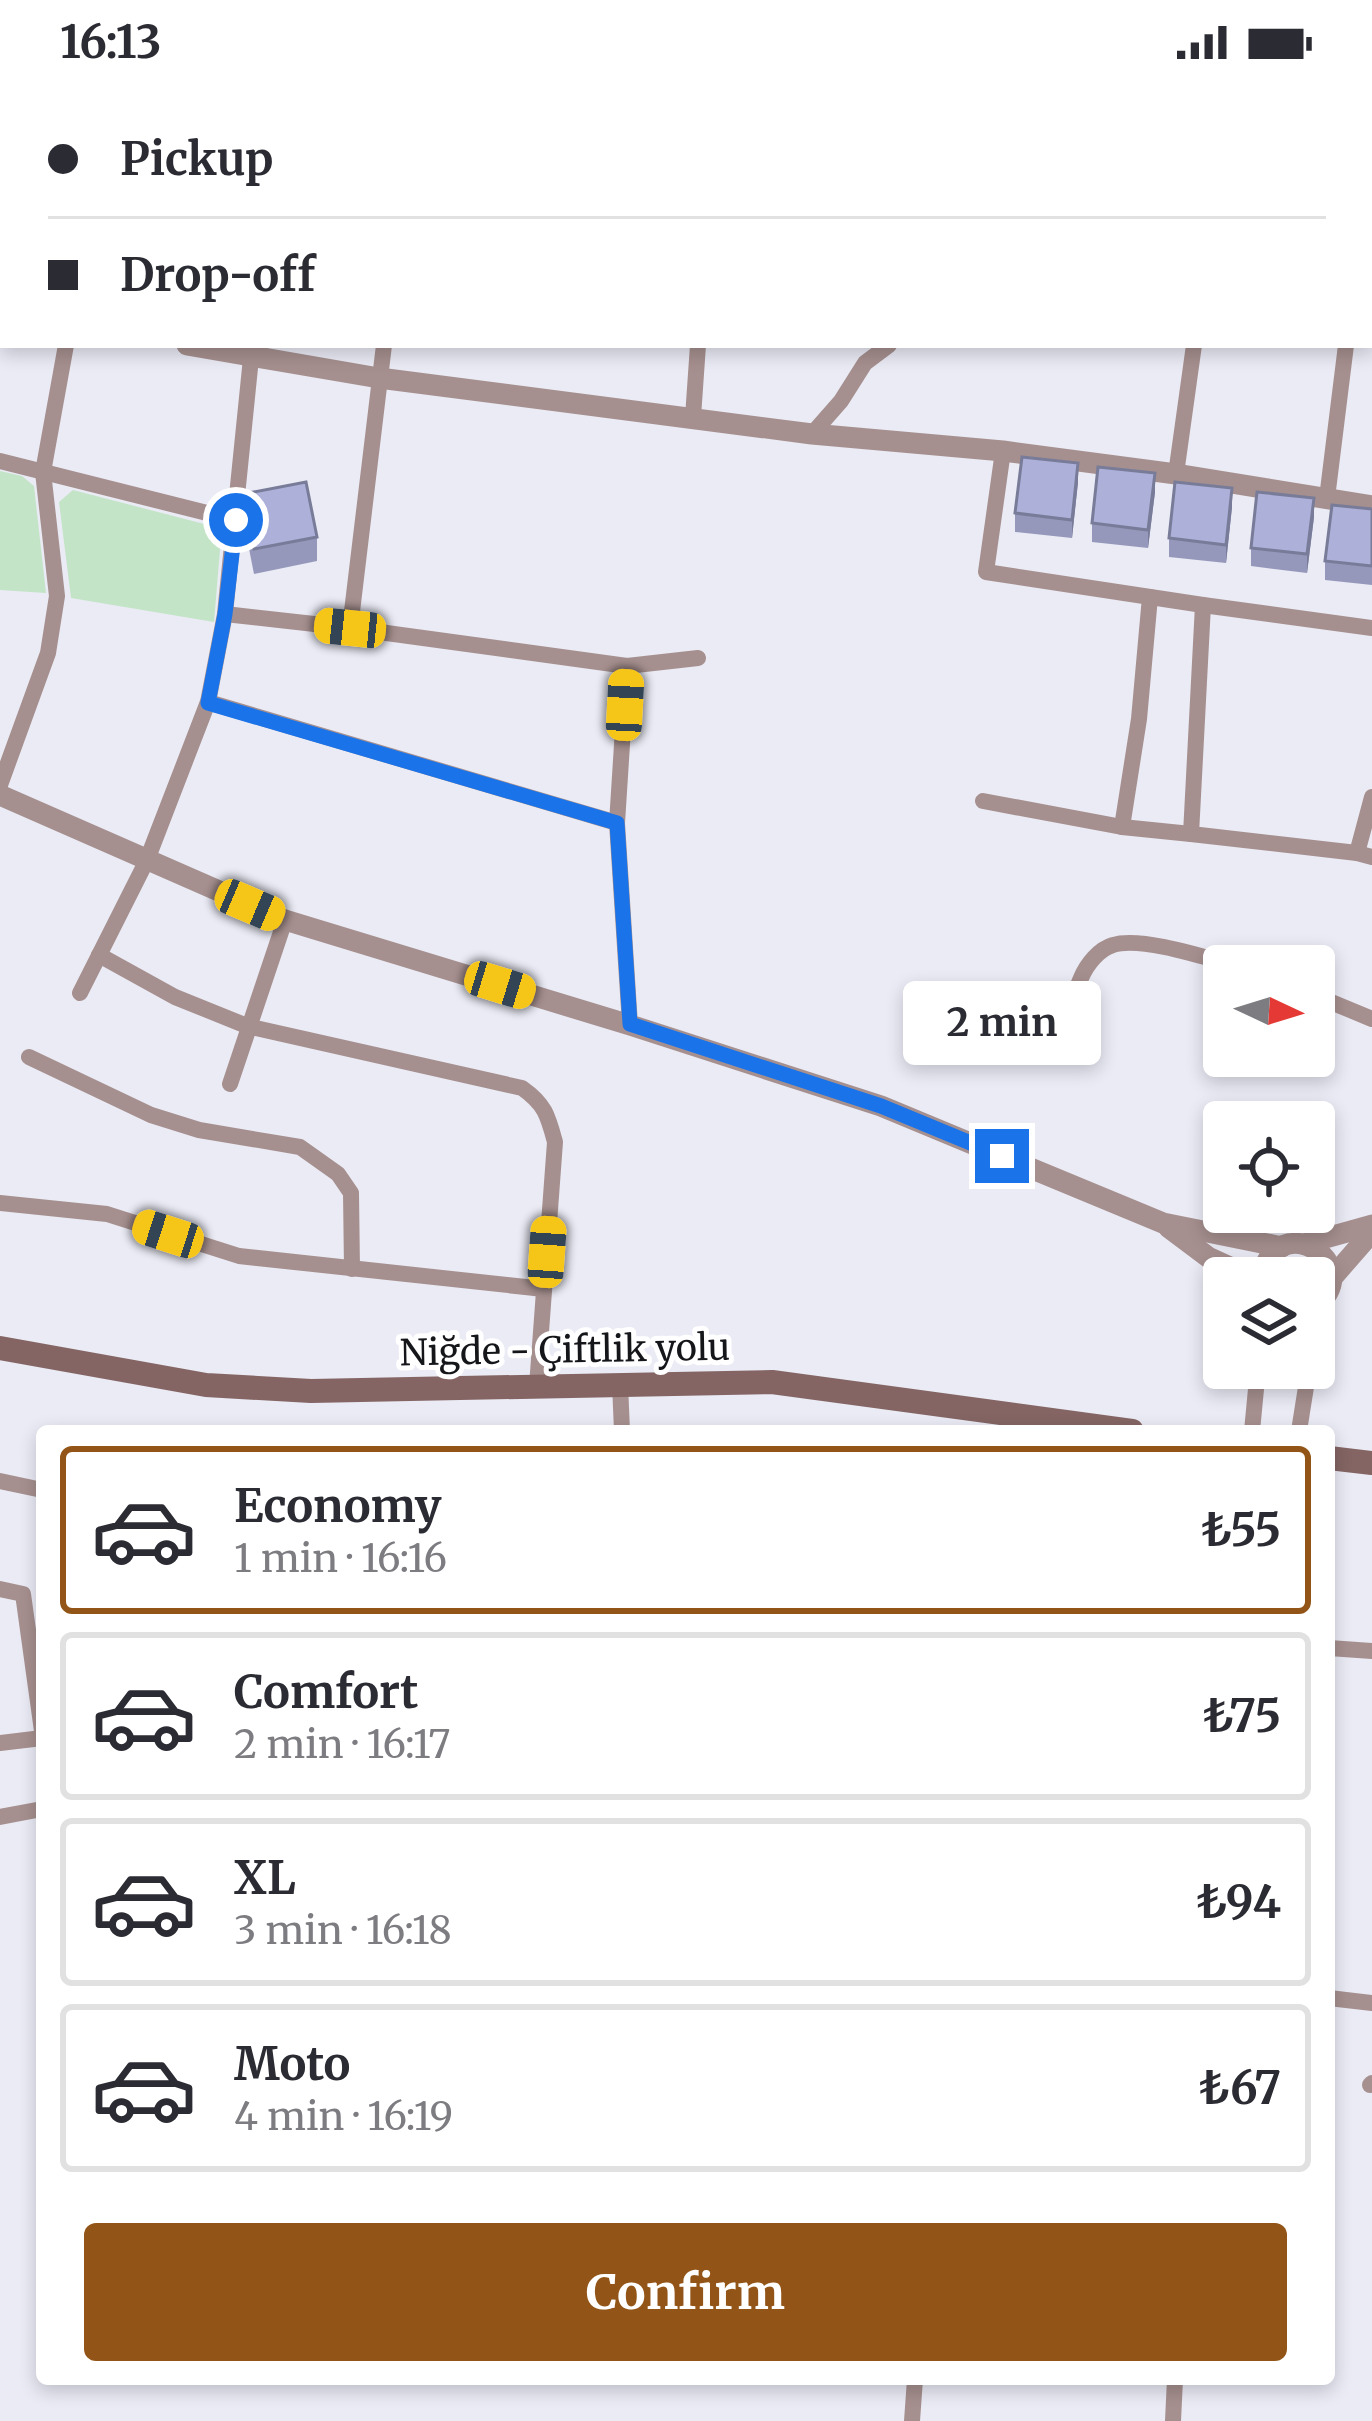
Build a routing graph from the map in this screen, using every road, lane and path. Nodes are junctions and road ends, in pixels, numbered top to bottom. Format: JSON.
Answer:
{"nodes":[{"id":1,"x":65,"y":348,"type":"edge"},
{"id":2,"x":202,"y":348,"type":"edge"},
{"id":3,"x":384,"y":348,"type":"edge"},
{"id":4,"x":698,"y":348,"type":"edge"},
{"id":5,"x":1194,"y":348,"type":"edge"},
{"id":6,"x":1346,"y":348,"type":"edge"},
{"id":7,"x":866,"y":354,"type":"edge"},
{"id":8,"x":251,"y":358,"type":"junction"},
{"id":9,"x":379,"y":378,"type":"junction"},
{"id":10,"x":693,"y":417,"type":"junction"},
{"id":11,"x":812,"y":434,"type":"junction"},
{"id":12,"x":1003,"y":452,"type":"junction"},
{"id":13,"x":0,"y":461,"type":"edge"},
{"id":14,"x":43,"y":472,"type":"junction"},
{"id":15,"x":1176,"y":474,"type":"junction"},
{"id":16,"x":1327,"y":498,"type":"junction"},
{"id":17,"x":1372,"y":506,"type":"edge"},
{"id":18,"x":236,"y":520,"type":"junction"},
{"id":19,"x":1150,"y":597,"type":"junction"},
{"id":20,"x":1203,"y":605,"type":"junction"},
{"id":21,"x":225,"y":614,"type":"junction"},
{"id":22,"x":350,"y":628,"type":"junction"},
{"id":23,"x":1372,"y":628,"type":"edge"},
{"id":24,"x":698,"y":658,"type":"dead end"},
{"id":25,"x":627,"y":666,"type":"junction"},
{"id":26,"x":208,"y":703,"type":"junction"},
{"id":27,"x":0,"y":785,"type":"edge"},
{"id":28,"x":0,"y":795,"type":"edge"},
{"id":29,"x":1372,"y":796,"type":"edge"},
{"id":30,"x":983,"y":801,"type":"dead end"},
{"id":31,"x":617,"y":823,"type":"junction"},
{"id":32,"x":1122,"y":827,"type":"junction"},
{"id":33,"x":1191,"y":835,"type":"junction"},
{"id":34,"x":1364,"y":855,"type":"edge"},
{"id":35,"x":147,"y":860,"type":"junction"},
{"id":36,"x":285,"y":920,"type":"junction"},
{"id":37,"x":99,"y":955,"type":"junction"},
{"id":38,"x":1203,"y":957,"type":"edge"},
{"id":39,"x":80,"y":994,"type":"dead end"},
{"id":40,"x":1335,"y":1004,"type":"edge"},
{"id":41,"x":1372,"y":1019,"type":"edge"},
{"id":42,"x":630,"y":1024,"type":"junction"},
{"id":43,"x":248,"y":1026,"type":"junction"},
{"id":44,"x":1065,"y":1034,"type":"dead end"},
{"id":45,"x":29,"y":1057,"type":"dead end"},
{"id":46,"x":230,"y":1084,"type":"dead end"},
{"id":47,"x":0,"y":1203,"type":"edge"},
{"id":48,"x":1163,"y":1223,"type":"junction"},
{"id":49,"x":1372,"y":1228,"type":"edge"},
{"id":50,"x":1293,"y":1245,"type":"junction"},
{"id":51,"x":1208,"y":1257,"type":"edge"},
{"id":52,"x":1269,"y":1257,"type":"edge"},
{"id":53,"x":1325,"y":1257,"type":"edge"},
{"id":54,"x":352,"y":1269,"type":"junction"},
{"id":55,"x":1335,"y":1274,"type":"edge"},
{"id":56,"x":544,"y":1289,"type":"junction"},
{"id":57,"x":0,"y":1348,"type":"edge"},
{"id":58,"x":620,"y":1384,"type":"junction"},
{"id":59,"x":537,"y":1386,"type":"junction"},
{"id":60,"x":1256,"y":1389,"type":"edge"},
{"id":61,"x":1306,"y":1389,"type":"edge"},
{"id":62,"x":622,"y":1425,"type":"edge"},
{"id":63,"x":1054,"y":1425,"type":"edge"},
{"id":64,"x":1253,"y":1425,"type":"edge"},
{"id":65,"x":1300,"y":1425,"type":"edge"},
{"id":66,"x":1335,"y":1459,"type":"edge"},
{"id":67,"x":1372,"y":1463,"type":"edge"},
{"id":68,"x":0,"y":1481,"type":"edge"},
{"id":69,"x":36,"y":1489,"type":"edge"},
{"id":70,"x":0,"y":1589,"type":"edge"},
{"id":71,"x":1335,"y":1648,"type":"edge"},
{"id":72,"x":1372,"y":1651,"type":"edge"},
{"id":73,"x":36,"y":1690,"type":"edge"},
{"id":74,"x":36,"y":1735,"type":"edge"},
{"id":75,"x":0,"y":1743,"type":"edge"},
{"id":76,"x":36,"y":1809,"type":"edge"},
{"id":77,"x":2,"y":1815,"type":"edge"},
{"id":78,"x":1335,"y":1999,"type":"edge"},
{"id":79,"x":1372,"y":2003,"type":"edge"},
{"id":80,"x":915,"y":2385,"type":"edge"},
{"id":81,"x":1175,"y":2385,"type":"edge"},
{"id":82,"x":912,"y":2421,"type":"edge"},
{"id":83,"x":1173,"y":2421,"type":"edge"}],
"edges":[{"from":1,"to":14,"type":"street"},
{"from":2,"to":8,"type":"street"},
{"from":3,"to":9,"type":"street"},
{"from":4,"to":10,"type":"street"},
{"from":5,"to":15,"type":"street"},
{"from":6,"to":16,"type":"street"},
{"from":7,"to":11,"type":"street"},
{"from":8,"to":9,"type":"street"},
{"from":8,"to":18,"type":"street"},
{"from":9,"to":10,"type":"street"},
{"from":9,"to":22,"type":"street"},
{"from":10,"to":11,"type":"street"},
{"from":11,"to":12,"type":"street"},
{"from":12,"to":15,"type":"street"},
{"from":12,"to":19,"type":"street"},
{"from":13,"to":14,"type":"street"},
{"from":14,"to":18,"type":"street"},
{"from":14,"to":27,"type":"street"},
{"from":15,"to":16,"type":"street"},
{"from":16,"to":17,"type":"street"},
{"from":18,"to":21,"type":"street"},
{"from":19,"to":20,"type":"street"},
{"from":19,"to":32,"type":"street"},
{"from":20,"to":23,"type":"street"},
{"from":20,"to":33,"type":"street"},
{"from":21,"to":22,"type":"street"},
{"from":21,"to":26,"type":"street"},
{"from":22,"to":25,"type":"street"},
{"from":24,"to":25,"type":"street"},
{"from":25,"to":31,"type":"street"},
{"from":26,"to":31,"type":"street"},
{"from":26,"to":35,"type":"street"},
{"from":28,"to":35,"type":"street"},
{"from":29,"to":34,"type":"street"},
{"from":30,"to":32,"type":"street"},
{"from":31,"to":42,"type":"street"},
{"from":32,"to":33,"type":"street"},
{"from":33,"to":34,"type":"street"},
{"from":35,"to":36,"type":"street"},
{"from":35,"to":37,"type":"street"},
{"from":36,"to":42,"type":"street"},
{"from":36,"to":43,"type":"street"},
{"from":37,"to":39,"type":"street"},
{"from":37,"to":43,"type":"street"},
{"from":38,"to":44,"type":"street"},
{"from":40,"to":41,"type":"street"},
{"from":42,"to":48,"type":"street"},
{"from":43,"to":46,"type":"street"},
{"from":43,"to":56,"type":"street"},
{"from":45,"to":54,"type":"street"},
{"from":47,"to":54,"type":"street"},
{"from":48,"to":50,"type":"street"},
{"from":48,"to":51,"type":"street"},
{"from":49,"to":50,"type":"street"},
{"from":49,"to":55,"type":"street"},
{"from":50,"to":52,"type":"street"},
{"from":50,"to":53,"type":"street"},
{"from":54,"to":56,"type":"street"},
{"from":56,"to":59,"type":"street"},
{"from":57,"to":59,"type":"main road","name":"Niğde - Çiftlik yolu"},
{"from":58,"to":59,"type":"main road","name":"Niğde - Çiftlik yolu"},
{"from":58,"to":62,"type":"street"},
{"from":58,"to":63,"type":"main road","name":"Niğde - Çiftlik yolu"},
{"from":60,"to":64,"type":"street"},
{"from":61,"to":65,"type":"street"},
{"from":66,"to":67,"type":"main road"},
{"from":68,"to":69,"type":"street"},
{"from":70,"to":73,"type":"street"},
{"from":71,"to":72,"type":"street"},
{"from":74,"to":75,"type":"street"},
{"from":76,"to":77,"type":"street"},
{"from":78,"to":79,"type":"street"},
{"from":80,"to":82,"type":"street"},
{"from":81,"to":83,"type":"street"}]}
